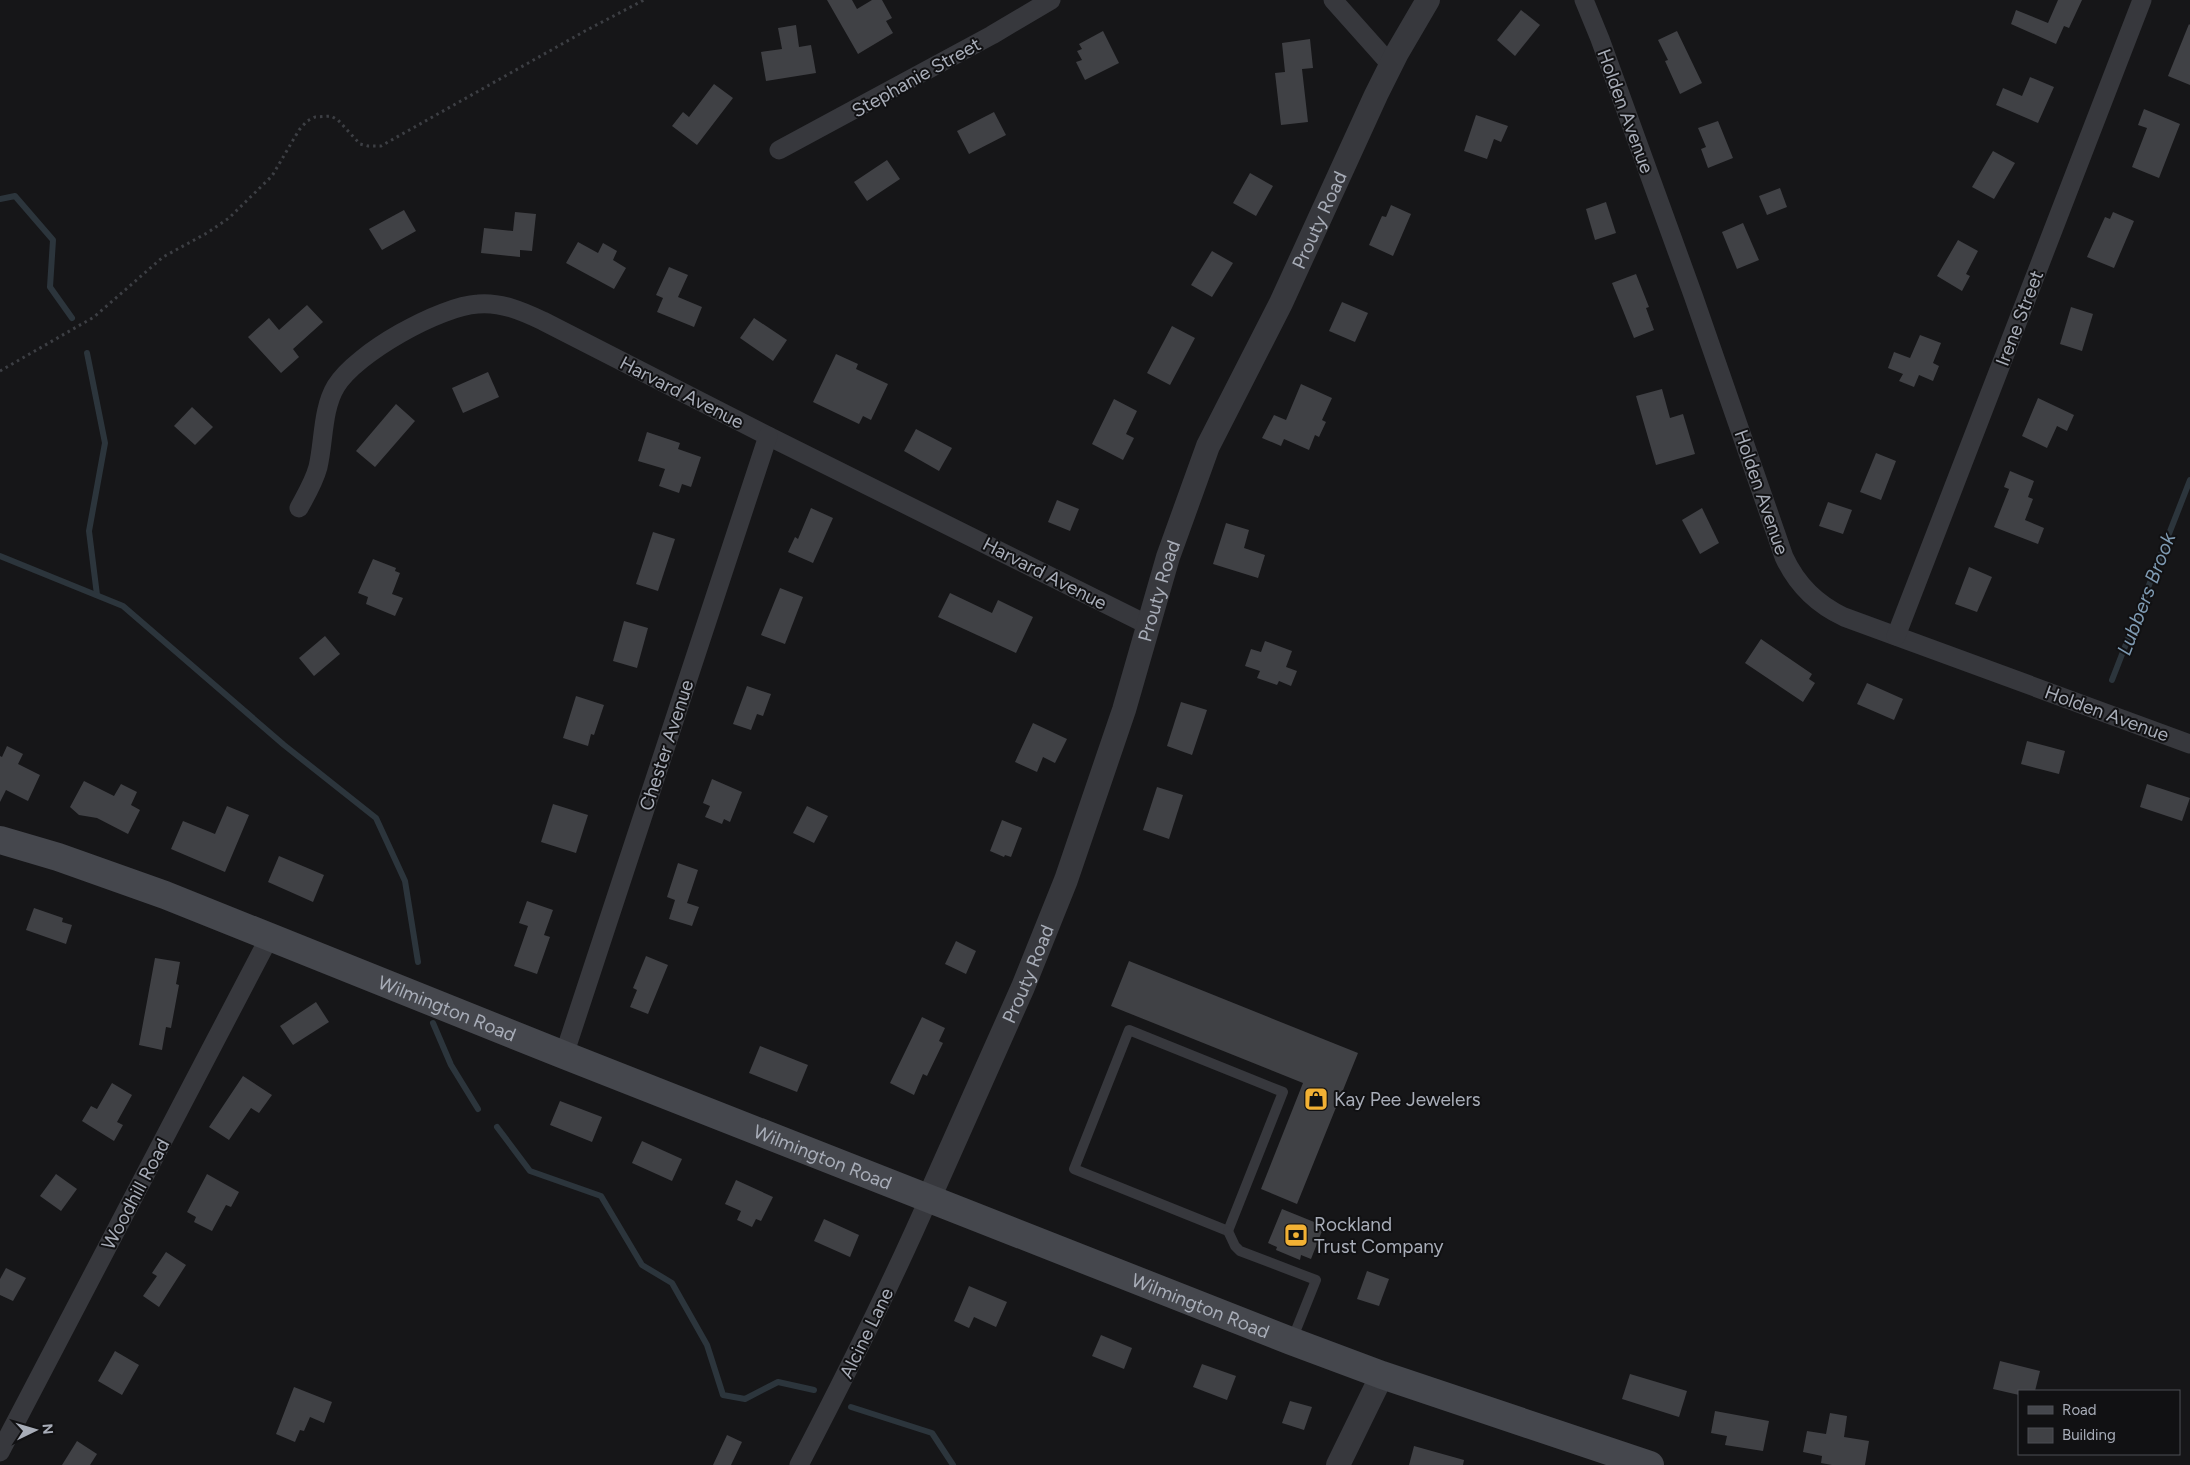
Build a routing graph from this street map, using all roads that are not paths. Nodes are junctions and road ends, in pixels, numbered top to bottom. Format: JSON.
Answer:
{"nodes":[{"id":1,"x":1051,"y":0,"type":"edge"},
{"id":2,"x":1333,"y":0,"type":"edge"},
{"id":3,"x":1428,"y":0,"type":"edge"},
{"id":4,"x":1584,"y":0,"type":"edge"},
{"id":5,"x":2142,"y":0,"type":"edge"},
{"id":6,"x":1391,"y":65,"type":"junction"},
{"id":7,"x":779,"y":150,"type":"dead end"},
{"id":8,"x":768,"y":436,"type":"junction"},
{"id":9,"x":299,"y":508,"type":"dead end"},
{"id":10,"x":1148,"y":625,"type":"junction"},
{"id":11,"x":1896,"y":636,"type":"junction"},
{"id":12,"x":2190,"y":744,"type":"edge"},
{"id":13,"x":0,"y":840,"type":"edge"},
{"id":14,"x":270,"y":936,"type":"junction"},
{"id":15,"x":564,"y":1055,"type":"junction"},
{"id":16,"x":929,"y":1198,"type":"junction"},
{"id":17,"x":1228,"y":1231,"type":"junction"},
{"id":18,"x":1292,"y":1341,"type":"junction"},
{"id":19,"x":1382,"y":1375,"type":"junction"},
{"id":20,"x":0,"y":1452,"type":"edge"},
{"id":21,"x":799,"y":1465,"type":"edge"},
{"id":22,"x":1338,"y":1465,"type":"edge"},
{"id":23,"x":1650,"y":1465,"type":"edge"}],
"edges":[{"from":1,"to":7,"type":"street","name":"Stephanie Street"},
{"from":2,"to":6,"type":"street"},
{"from":3,"to":6,"type":"street","name":"Prouty Road"},
{"from":4,"to":11,"type":"street","name":"Holden Avenue"},
{"from":5,"to":11,"type":"street","name":"Irene Street"},
{"from":6,"to":10,"type":"street","name":"Prouty Road"},
{"from":8,"to":9,"type":"street","name":"Harvard Avenue"},
{"from":8,"to":10,"type":"street","name":"Harvard Avenue"},
{"from":8,"to":15,"type":"street","name":"Chester Avenue"},
{"from":10,"to":16,"type":"street","name":"Prouty Road"},
{"from":11,"to":12,"type":"street","name":"Holden Avenue"},
{"from":13,"to":14,"type":"main road","name":"Wilmington Road"},
{"from":14,"to":15,"type":"main road","name":"Wilmington Road"},
{"from":14,"to":20,"type":"street","name":"Woodhill Road"},
{"from":15,"to":16,"type":"main road","name":"Wilmington Road"},
{"from":16,"to":18,"type":"main road","name":"Wilmington Road"},
{"from":16,"to":21,"type":"street","name":"Alcine Lane"},
{"from":17,"to":17,"type":"lane"},
{"from":17,"to":18,"type":"lane"},
{"from":18,"to":19,"type":"main road","name":"Wilmington Road"},
{"from":19,"to":22,"type":"street"},
{"from":19,"to":23,"type":"main road","name":"Wilmington Road"}]}
